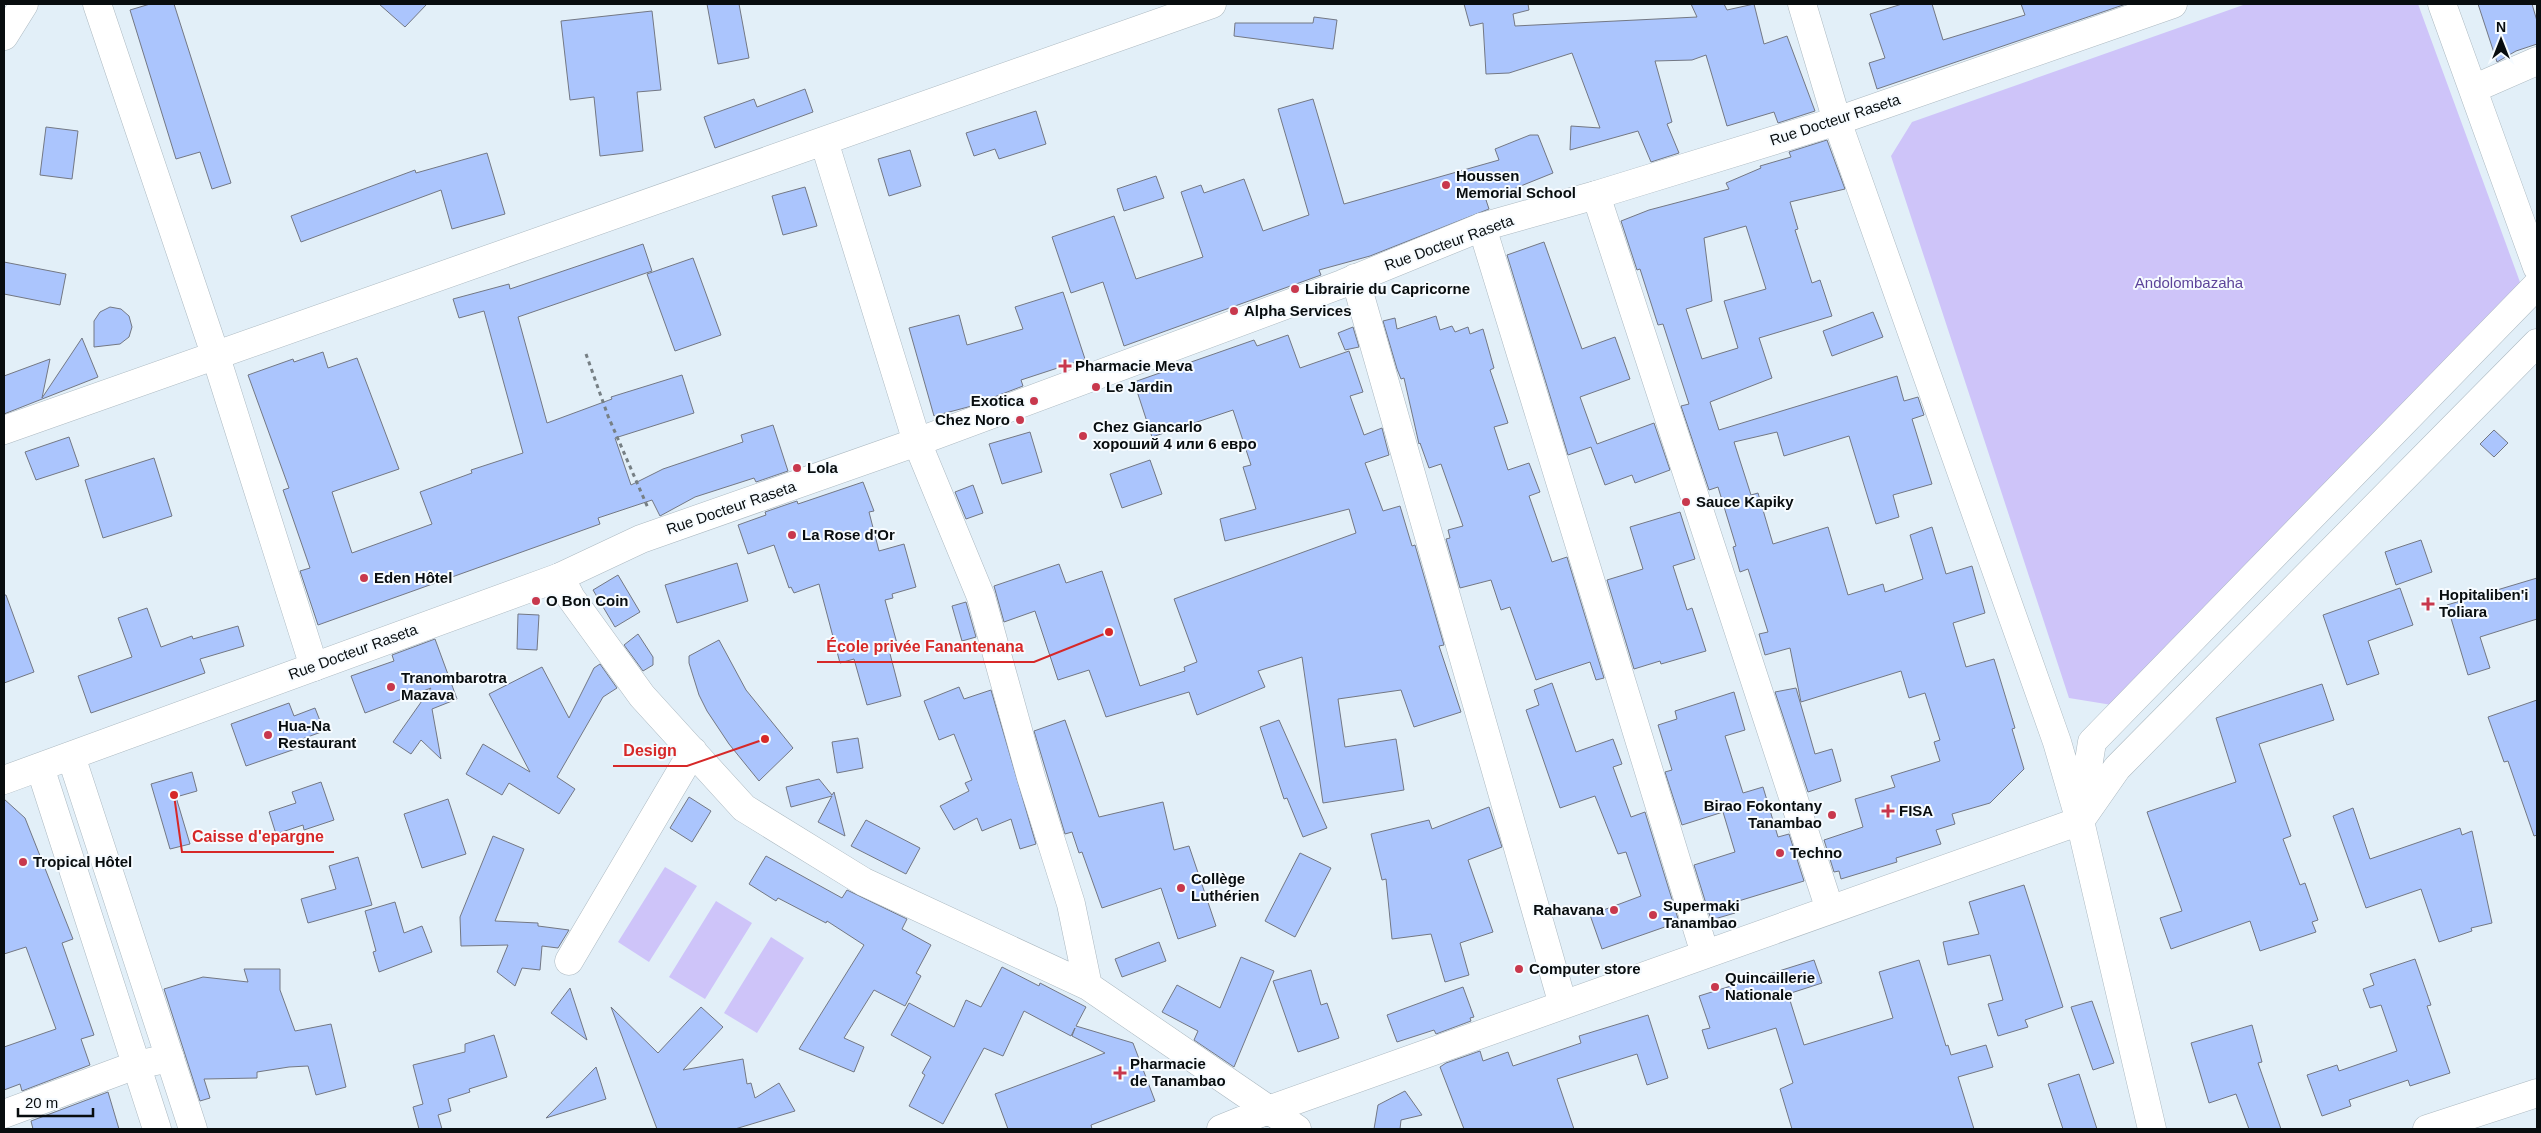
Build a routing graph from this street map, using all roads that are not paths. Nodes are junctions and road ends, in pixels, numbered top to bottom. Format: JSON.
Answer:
{"nodes":[{"id":1,"x":24,"y":4,"type":"edge"},
{"id":2,"x":97,"y":4,"type":"edge"},
{"id":3,"x":1212,"y":4,"type":"edge"},
{"id":4,"x":1802,"y":4,"type":"edge"},
{"id":5,"x":2173,"y":4,"type":"edge"},
{"id":6,"x":2442,"y":4,"type":"edge"},
{"id":7,"x":2130,"y":11,"type":"edge"},
{"id":8,"x":4,"y":36,"type":"edge"},
{"id":9,"x":2537,"y":61,"type":"edge"},
{"id":10,"x":2472,"y":89,"type":"junction"},
{"id":11,"x":1836,"y":121,"type":"junction"},
{"id":12,"x":824,"y":141,"type":"junction"},
{"id":13,"x":1596,"y":195,"type":"junction"},
{"id":14,"x":1482,"y":228,"type":"junction"},
{"id":15,"x":2537,"y":267,"type":"edge"},
{"id":16,"x":1355,"y":278,"type":"junction"},
{"id":17,"x":2537,"y":285,"type":"edge"},
{"id":18,"x":2537,"y":343,"type":"edge"},
{"id":19,"x":216,"y":357,"type":"junction"},
{"id":20,"x":4,"y":430,"type":"edge"},
{"id":21,"x":917,"y":442,"type":"junction"},
{"id":22,"x":560,"y":577,"type":"junction"},
{"id":23,"x":314,"y":667,"type":"junction"},
{"id":24,"x":693,"y":752,"type":"junction"},
{"id":25,"x":71,"y":756,"type":"junction"},
{"id":26,"x":40,"y":767,"type":"junction"},
{"id":27,"x":4,"y":780,"type":"edge"},
{"id":28,"x":2080,"y":821,"type":"junction"},
{"id":29,"x":118,"y":898,"type":"junction"},
{"id":30,"x":85,"y":906,"type":"junction"},
{"id":31,"x":1830,"y":910,"type":"junction"},
{"id":32,"x":1705,"y":954,"type":"junction"},
{"id":33,"x":569,"y":961,"type":"dead end"},
{"id":34,"x":1088,"y":986,"type":"junction"},
{"id":35,"x":1563,"y":1005,"type":"junction"},
{"id":36,"x":170,"y":1058,"type":"junction"},
{"id":37,"x":136,"y":1065,"type":"junction"},
{"id":38,"x":2537,"y":1093,"type":"edge"},
{"id":39,"x":1268,"y":1110,"type":"junction"},
{"id":40,"x":4,"y":1114,"type":"edge"},
{"id":41,"x":157,"y":1129,"type":"edge"},
{"id":42,"x":193,"y":1129,"type":"edge"},
{"id":43,"x":1221,"y":1129,"type":"edge"},
{"id":44,"x":1297,"y":1129,"type":"edge"},
{"id":45,"x":2152,"y":1129,"type":"edge"},
{"id":46,"x":2427,"y":1129,"type":"edge"}],
"edges":[{"from":1,"to":8,"type":"street"},
{"from":2,"to":19,"type":"street"},
{"from":3,"to":12,"type":"street"},
{"from":4,"to":11,"type":"street"},
{"from":5,"to":7,"type":"street","name":"Rue Docteur Raseta"},
{"from":6,"to":10,"type":"street"},
{"from":7,"to":11,"type":"street","name":"Rue Docteur Raseta"},
{"from":9,"to":10,"type":"street"},
{"from":10,"to":15,"type":"street"},
{"from":11,"to":13,"type":"street","name":"Rue Docteur Raseta"},
{"from":11,"to":28,"type":"street"},
{"from":12,"to":19,"type":"street"},
{"from":12,"to":21,"type":"street"},
{"from":13,"to":14,"type":"street","name":"Rue Docteur Raseta"},
{"from":13,"to":31,"type":"street"},
{"from":14,"to":16,"type":"street","name":"Rue Docteur Raseta"},
{"from":14,"to":32,"type":"street"},
{"from":16,"to":21,"type":"street","name":"Rue Docteur Raseta"},
{"from":16,"to":35,"type":"street"},
{"from":17,"to":28,"type":"street"},
{"from":18,"to":28,"type":"street"},
{"from":19,"to":20,"type":"street"},
{"from":19,"to":23,"type":"street"},
{"from":21,"to":22,"type":"street","name":"Rue Docteur Raseta"},
{"from":21,"to":34,"type":"street"},
{"from":22,"to":23,"type":"street","name":"Rue Docteur Raseta"},
{"from":22,"to":24,"type":"street"},
{"from":23,"to":25,"type":"street","name":"Rue Docteur Raseta"},
{"from":24,"to":33,"type":"street"},
{"from":24,"to":34,"type":"street"},
{"from":25,"to":26,"type":"street","name":"Rue Docteur Raseta"},
{"from":25,"to":29,"type":"street"},
{"from":26,"to":27,"type":"street","name":"Rue Docteur Raseta"},
{"from":26,"to":30,"type":"street"},
{"from":28,"to":31,"type":"street"},
{"from":28,"to":45,"type":"street"},
{"from":29,"to":30,"type":"street"},
{"from":29,"to":36,"type":"street"},
{"from":30,"to":37,"type":"street"},
{"from":31,"to":32,"type":"street"},
{"from":32,"to":35,"type":"street"},
{"from":34,"to":39,"type":"street"},
{"from":35,"to":39,"type":"street"},
{"from":36,"to":37,"type":"street"},
{"from":36,"to":42,"type":"street"},
{"from":37,"to":40,"type":"street"},
{"from":37,"to":41,"type":"street"},
{"from":38,"to":46,"type":"street"},
{"from":39,"to":43,"type":"street"},
{"from":39,"to":44,"type":"street"}]}
